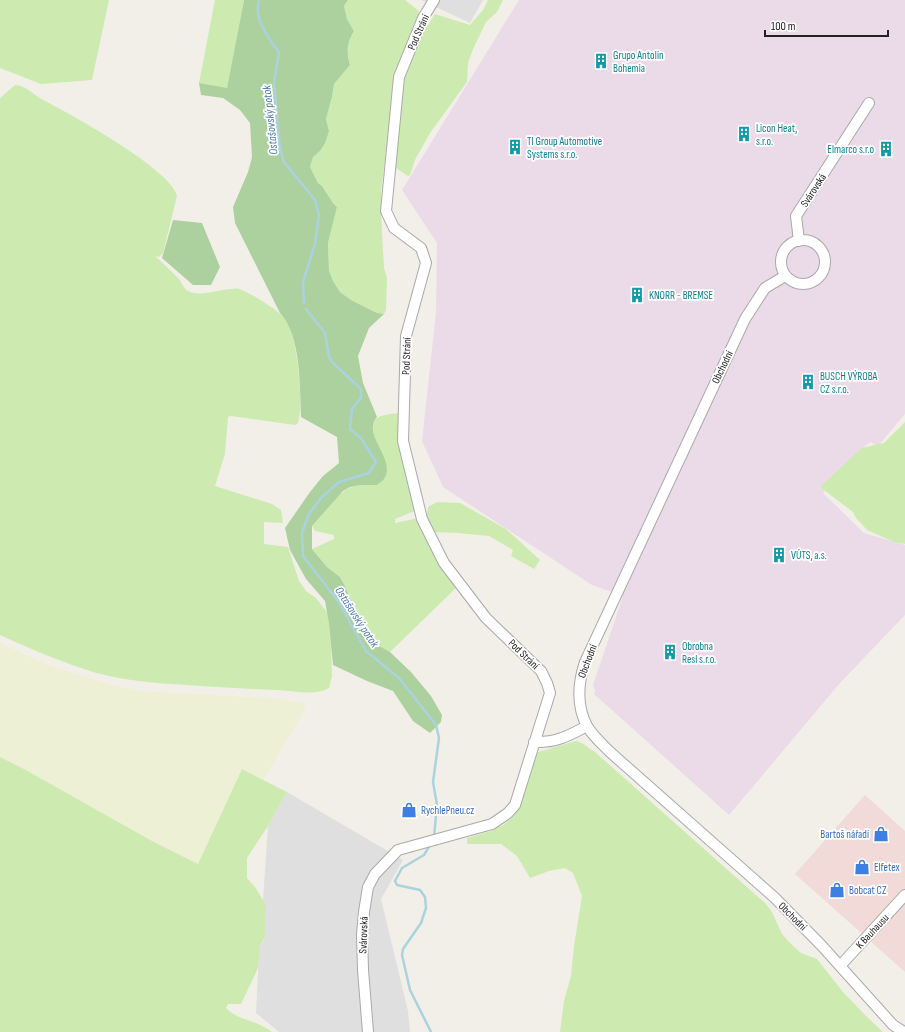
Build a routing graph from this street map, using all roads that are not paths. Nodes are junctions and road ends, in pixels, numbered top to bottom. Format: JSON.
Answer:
{"nodes":[{"id":1,"x":434,"y":0,"type":"edge"},
{"id":2,"x":869,"y":103,"type":"dead end"},
{"id":3,"x":799,"y":241,"type":"junction"},
{"id":4,"x":785,"y":276,"type":"junction"},
{"id":5,"x":587,"y":726,"type":"junction"},
{"id":6,"x":534,"y":742,"type":"junction"},
{"id":7,"x":905,"y":895,"type":"edge"},
{"id":8,"x":840,"y":966,"type":"junction"},
{"id":9,"x":368,"y":1032,"type":"edge"},
{"id":10,"x":904,"y":1032,"type":"edge"}],
"edges":[{"from":1,"to":6,"type":"street","name":"Pod Strání"},
{"from":2,"to":3,"type":"street","name":"Svárovská"},
{"from":3,"to":4,"type":"street"},
{"from":3,"to":4,"type":"street"},
{"from":4,"to":5,"type":"street","name":"Obchodní"},
{"from":5,"to":6,"type":"street"},
{"from":5,"to":8,"type":"street","name":"Obchodní"},
{"from":6,"to":9,"type":"street","name":"Svárovská"},
{"from":7,"to":8,"type":"street","name":"K Bauhausu"},
{"from":8,"to":10,"type":"street","name":"Obchodní"}]}
